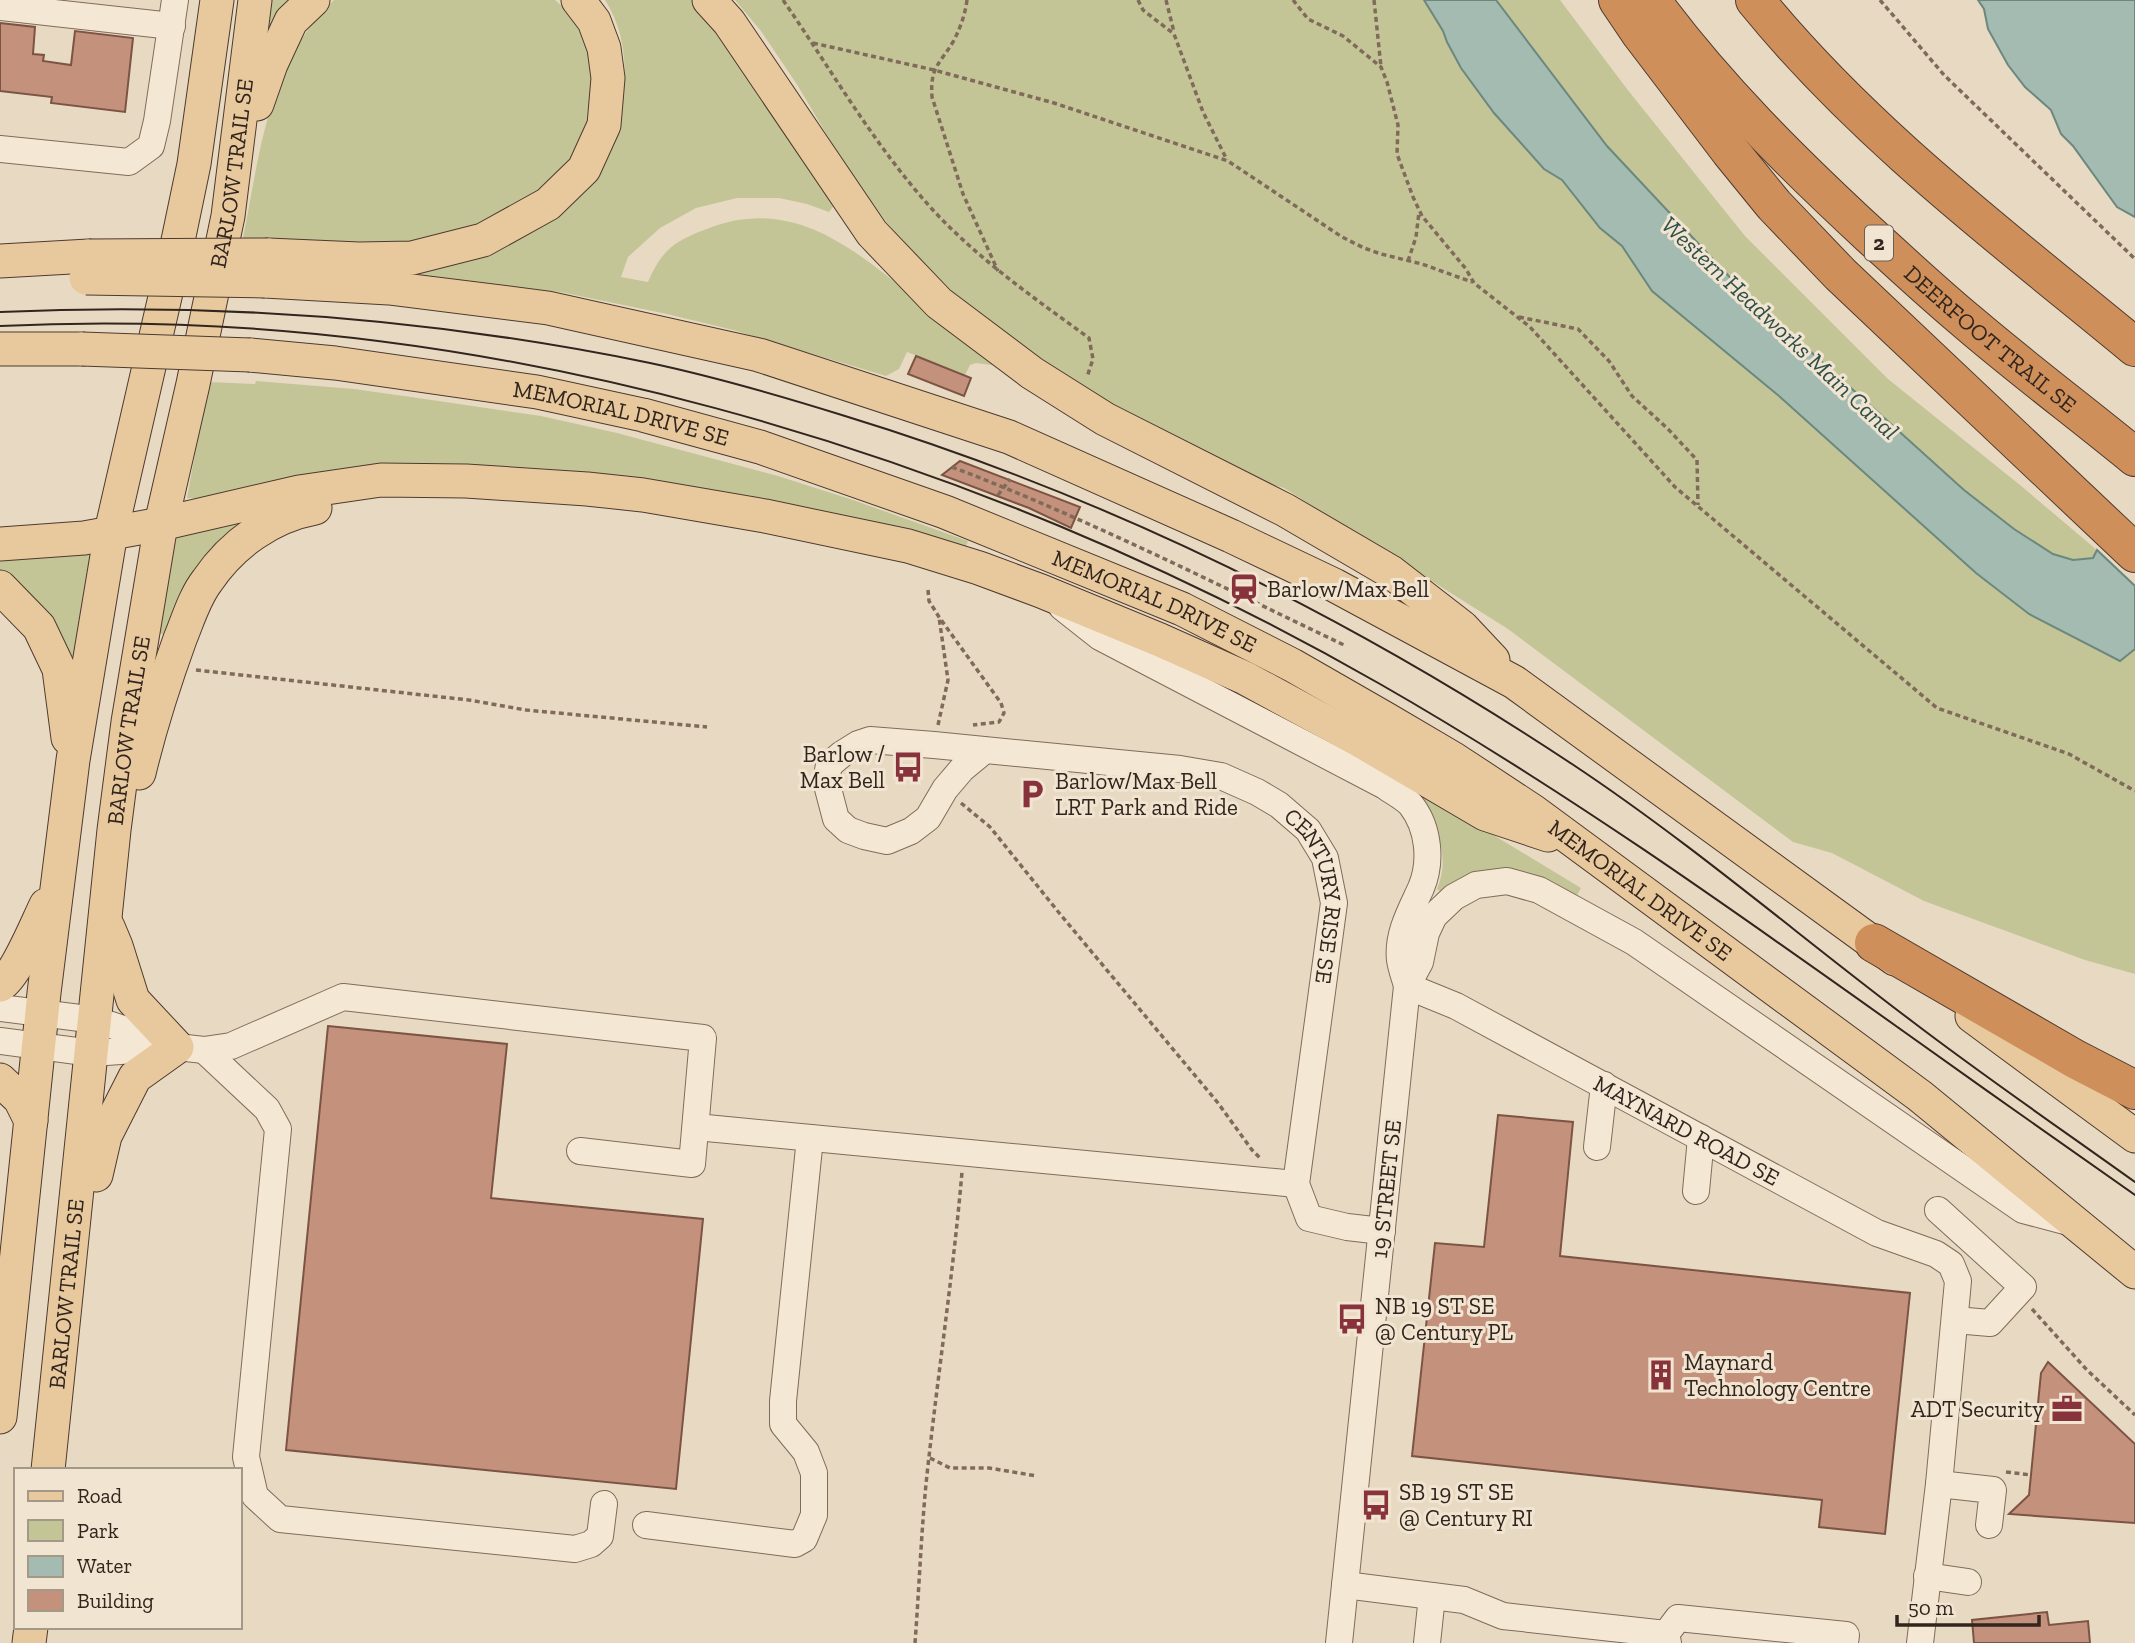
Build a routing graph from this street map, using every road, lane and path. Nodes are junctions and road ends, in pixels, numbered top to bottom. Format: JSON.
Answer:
{"nodes":[{"id":1,"x":217,"y":0,"type":"edge"},
{"id":2,"x":255,"y":0,"type":"edge"},
{"id":3,"x":313,"y":0,"type":"edge"},
{"id":4,"x":578,"y":0,"type":"edge"},
{"id":5,"x":709,"y":0,"type":"edge"},
{"id":6,"x":783,"y":0,"type":"edge"},
{"id":7,"x":967,"y":0,"type":"edge"},
{"id":8,"x":1138,"y":0,"type":"edge"},
{"id":9,"x":1166,"y":0,"type":"edge"},
{"id":10,"x":1293,"y":0,"type":"edge"},
{"id":11,"x":1374,"y":0,"type":"edge"},
{"id":12,"x":1618,"y":0,"type":"edge"},
{"id":13,"x":1651,"y":0,"type":"edge"},
{"id":14,"x":1755,"y":0,"type":"edge"},
{"id":15,"x":1880,"y":0,"type":"edge"},
{"id":16,"x":0,"y":7,"type":"edge"},
{"id":17,"x":173,"y":13,"type":"edge"},
{"id":18,"x":1174,"y":34,"type":"junction"},
{"id":19,"x":813,"y":43,"type":"junction"},
{"id":20,"x":1381,"y":67,"type":"junction"},
{"id":21,"x":934,"y":70,"type":"junction"},
{"id":22,"x":0,"y":149,"type":"edge"},
{"id":23,"x":1228,"y":161,"type":"junction"},
{"id":24,"x":236,"y":166,"type":"junction"},
{"id":25,"x":1419,"y":210,"type":"junction"},
{"id":26,"x":2135,"y":259,"type":"edge"},
{"id":27,"x":0,"y":261,"type":"edge"},
{"id":28,"x":1408,"y":261,"type":"junction"},
{"id":29,"x":87,"y":267,"type":"junction"},
{"id":30,"x":266,"y":268,"type":"junction"},
{"id":31,"x":999,"y":272,"type":"junction"},
{"id":32,"x":0,"y":282,"type":"edge"},
{"id":33,"x":1474,"y":283,"type":"junction"},
{"id":34,"x":1853,"y":286,"type":"junction"},
{"id":35,"x":2086,"y":307,"type":"junction"},
{"id":36,"x":1517,"y":317,"type":"junction"},
{"id":37,"x":2135,"y":338,"type":"edge"},
{"id":38,"x":2135,"y":347,"type":"edge"},
{"id":39,"x":0,"y":349,"type":"edge"},
{"id":40,"x":1085,"y":382,"type":"dead end"},
{"id":41,"x":2135,"y":457,"type":"edge"},
{"id":42,"x":952,"y":467,"type":"dead end"},
{"id":43,"x":1010,"y":479,"type":"dead end"},
{"id":44,"x":466,"y":481,"type":"junction"},
{"id":45,"x":1004,"y":486,"type":"junction"},
{"id":46,"x":998,"y":495,"type":"dead end"},
{"id":47,"x":1698,"y":506,"type":"junction"},
{"id":48,"x":2135,"y":519,"type":"edge"},
{"id":49,"x":161,"y":524,"type":"junction"},
{"id":50,"x":111,"y":532,"type":"junction"},
{"id":51,"x":0,"y":544,"type":"edge"},
{"id":52,"x":2135,"y":553,"type":"edge"},
{"id":53,"x":0,"y":587,"type":"edge"},
{"id":54,"x":928,"y":590,"type":"dead end"},
{"id":55,"x":1041,"y":591,"type":"junction"},
{"id":56,"x":939,"y":617,"type":"junction"},
{"id":57,"x":1343,"y":645,"type":"dead end"},
{"id":58,"x":170,"y":667,"type":"junction"},
{"id":59,"x":1514,"y":682,"type":"junction"},
{"id":60,"x":707,"y":727,"type":"dead end"},
{"id":61,"x":961,"y":727,"type":"dead end"},
{"id":62,"x":936,"y":730,"type":"dead end"},
{"id":63,"x":985,"y":750,"type":"junction"},
{"id":64,"x":73,"y":760,"type":"junction"},
{"id":65,"x":945,"y":789,"type":"junction"},
{"id":66,"x":2135,"y":791,"type":"edge"},
{"id":67,"x":114,"y":830,"type":"junction"},
{"id":68,"x":1580,"y":845,"type":"junction"},
{"id":69,"x":56,"y":884,"type":"junction"},
{"id":70,"x":106,"y":922,"type":"junction"},
{"id":71,"x":1874,"y":943,"type":"junction"},
{"id":72,"x":0,"y":985,"type":"edge"},
{"id":73,"x":1408,"y":986,"type":"junction"},
{"id":74,"x":0,"y":1008,"type":"edge"},
{"id":75,"x":43,"y":1013,"type":"junction"},
{"id":76,"x":96,"y":1020,"type":"junction"},
{"id":77,"x":0,"y":1041,"type":"edge"},
{"id":78,"x":39,"y":1046,"type":"junction"},
{"id":79,"x":191,"y":1049,"type":"junction"},
{"id":80,"x":92,"y":1054,"type":"junction"},
{"id":81,"x":0,"y":1080,"type":"edge"},
{"id":82,"x":1604,"y":1085,"type":"junction"},
{"id":83,"x":2135,"y":1090,"type":"edge"},
{"id":84,"x":31,"y":1121,"type":"junction"},
{"id":85,"x":696,"y":1127,"type":"junction"},
{"id":86,"x":2135,"y":1136,"type":"edge"},
{"id":87,"x":810,"y":1138,"type":"junction"},
{"id":88,"x":1701,"y":1138,"type":"junction"},
{"id":89,"x":1597,"y":1147,"type":"dead end"},
{"id":90,"x":580,"y":1152,"type":"dead end"},
{"id":91,"x":964,"y":1153,"type":"junction"},
{"id":92,"x":1296,"y":1184,"type":"junction"},
{"id":93,"x":1696,"y":1191,"type":"dead end"},
{"id":94,"x":1938,"y":1210,"type":"dead end"},
{"id":95,"x":2075,"y":1223,"type":"junction"},
{"id":96,"x":1382,"y":1231,"type":"junction"},
{"id":97,"x":2135,"y":1272,"type":"edge"},
{"id":98,"x":68,"y":1286,"type":"junction"},
{"id":99,"x":2024,"y":1300,"type":"dead end"},
{"id":100,"x":1955,"y":1320,"type":"junction"},
{"id":101,"x":2135,"y":1415,"type":"edge"},
{"id":102,"x":0,"y":1417,"type":"edge"},
{"id":103,"x":930,"y":1458,"type":"junction"},
{"id":104,"x":48,"y":1468,"type":"edge"},
{"id":105,"x":2031,"y":1475,"type":"dead end"},
{"id":106,"x":1037,"y":1476,"type":"dead end"},
{"id":107,"x":1999,"y":1481,"type":"junction"},
{"id":108,"x":1939,"y":1484,"type":"junction"},
{"id":109,"x":604,"y":1504,"type":"dead end"},
{"id":110,"x":646,"y":1525,"type":"dead end"},
{"id":111,"x":1989,"y":1525,"type":"dead end"},
{"id":112,"x":1927,"y":1576,"type":"junction"},
{"id":113,"x":1968,"y":1582,"type":"dead end"},
{"id":114,"x":1345,"y":1585,"type":"junction"},
{"id":115,"x":1432,"y":1596,"type":"junction"},
{"id":116,"x":1667,"y":1639,"type":"edge"},
{"id":117,"x":915,"y":1643,"type":"edge"},
{"id":118,"x":1339,"y":1643,"type":"edge"},
{"id":119,"x":1427,"y":1643,"type":"edge"},
{"id":120,"x":1845,"y":1643,"type":"edge"},
{"id":121,"x":1920,"y":1643,"type":"edge"}],
"edges":[{"from":1,"to":50,"type":"main road","name":"BARLOW TRAIL SE"},
{"from":2,"to":24,"type":"main road","name":"BARLOW TRAIL SE"},
{"from":3,"to":24,"type":"main road"},
{"from":4,"to":30,"type":"main road"},
{"from":5,"to":59,"type":"main road"},
{"from":6,"to":19,"type":"path"},
{"from":7,"to":21,"type":"path"},
{"from":8,"to":18,"type":"path"},
{"from":9,"to":18,"type":"path"},
{"from":10,"to":20,"type":"path"},
{"from":11,"to":20,"type":"path"},
{"from":12,"to":34,"type":"highway"},
{"from":13,"to":41,"type":"highway","name":"DEERFOOT TRAIL SE","number":"2"},
{"from":14,"to":35,"type":"highway"},
{"from":15,"to":26,"type":"path"},
{"from":16,"to":17,"type":"street"},
{"from":17,"to":22,"type":"street"},
{"from":18,"to":23,"type":"path"},
{"from":19,"to":21,"type":"path"},
{"from":19,"to":31,"type":"path"},
{"from":20,"to":25,"type":"path"},
{"from":21,"to":23,"type":"path"},
{"from":21,"to":31,"type":"path"},
{"from":23,"to":28,"type":"path"},
{"from":24,"to":49,"type":"main road","name":"BARLOW TRAIL SE"},
{"from":25,"to":28,"type":"path"},
{"from":25,"to":33,"type":"path"},
{"from":27,"to":29,"type":"main road"},
{"from":28,"to":33,"type":"path"},
{"from":29,"to":30,"type":"main road","bridge":true},
{"from":29,"to":32,"type":"main road"},
{"from":30,"to":59,"type":"main road"},
{"from":31,"to":40,"type":"path"},
{"from":33,"to":36,"type":"path"},
{"from":34,"to":48,"type":"highway"},
{"from":34,"to":52,"type":"highway"},
{"from":35,"to":37,"type":"highway"},
{"from":35,"to":38,"type":"highway"},
{"from":36,"to":47,"type":"path"},
{"from":36,"to":47,"type":"path"},
{"from":39,"to":68,"type":"main road","name":"MEMORIAL DRIVE SE","bridge":true},
{"from":42,"to":45,"type":"path"},
{"from":43,"to":45,"type":"path"},
{"from":44,"to":49,"type":"main road"},
{"from":44,"to":55,"type":"main road"},
{"from":44,"to":58,"type":"main road"},
{"from":45,"to":46,"type":"path"},
{"from":45,"to":57,"type":"path"},
{"from":47,"to":66,"type":"path"},
{"from":49,"to":50,"type":"main road"},
{"from":49,"to":67,"type":"main road","name":"BARLOW TRAIL SE"},
{"from":50,"to":51,"type":"main road"},
{"from":50,"to":64,"type":"main road","name":"BARLOW TRAIL SE"},
{"from":53,"to":64,"type":"main road"},
{"from":54,"to":56,"type":"path"},
{"from":55,"to":68,"type":"main road"},
{"from":55,"to":73,"type":"street"},
{"from":56,"to":61,"type":"path"},
{"from":56,"to":62,"type":"path"},
{"from":58,"to":60,"type":"path"},
{"from":58,"to":67,"type":"main road"},
{"from":59,"to":71,"type":"main road"},
{"from":63,"to":65,"type":"street","name":"CENTURY RISE SE"},
{"from":63,"to":65,"type":"street","name":"CENTURY RISE SE"},
{"from":63,"to":92,"type":"street","name":"CENTURY RISE SE"},
{"from":64,"to":69,"type":"main road","name":"BARLOW TRAIL SE"},
{"from":65,"to":92,"type":"path"},
{"from":67,"to":70,"type":"main road","name":"BARLOW TRAIL SE"},
{"from":68,"to":95,"type":"main road","name":"MEMORIAL DRIVE SE"},
{"from":69,"to":72,"type":"main road"},
{"from":69,"to":75,"type":"main road","name":"BARLOW TRAIL SE"},
{"from":70,"to":76,"type":"main road","name":"BARLOW TRAIL SE"},
{"from":70,"to":79,"type":"main road"},
{"from":71,"to":83,"type":"highway"},
{"from":71,"to":86,"type":"main road"},
{"from":73,"to":82,"type":"street","name":"MAYNARD ROAD SE"},
{"from":73,"to":95,"type":"street"},
{"from":73,"to":96,"type":"street","name":"19 STREET SE"},
{"from":74,"to":75,"type":"street"},
{"from":75,"to":76,"type":"street"},
{"from":75,"to":78,"type":"main road","name":"BARLOW TRAIL SE"},
{"from":76,"to":79,"type":"street"},
{"from":76,"to":80,"type":"main road","name":"BARLOW TRAIL SE"},
{"from":77,"to":78,"type":"street"},
{"from":78,"to":80,"type":"street"},
{"from":78,"to":84,"type":"main road","name":"BARLOW TRAIL SE"},
{"from":79,"to":80,"type":"street"},
{"from":79,"to":85,"type":"street"},
{"from":79,"to":98,"type":"main road"},
{"from":79,"to":109,"type":"street"},
{"from":80,"to":98,"type":"main road","name":"BARLOW TRAIL SE"},
{"from":81,"to":84,"type":"main road"},
{"from":82,"to":88,"type":"street","name":"MAYNARD ROAD SE"},
{"from":82,"to":89,"type":"street"},
{"from":84,"to":102,"type":"main road","name":"BARLOW TRAIL SE"},
{"from":85,"to":87,"type":"street"},
{"from":85,"to":90,"type":"street"},
{"from":87,"to":91,"type":"street"},
{"from":87,"to":110,"type":"street"},
{"from":88,"to":93,"type":"street"},
{"from":88,"to":100,"type":"street","name":"MAYNARD ROAD SE"},
{"from":91,"to":92,"type":"street"},
{"from":91,"to":103,"type":"path"},
{"from":92,"to":96,"type":"street","name":"CENTURY RISE SE"},
{"from":94,"to":100,"type":"street"},
{"from":95,"to":97,"type":"main road","name":"MEMORIAL DRIVE SE"},
{"from":96,"to":114,"type":"street","name":"19 STREET SE"},
{"from":98,"to":104,"type":"main road","name":"BARLOW TRAIL SE"},
{"from":99,"to":101,"type":"path"},
{"from":100,"to":108,"type":"street"},
{"from":103,"to":106,"type":"path"},
{"from":103,"to":117,"type":"path"},
{"from":105,"to":107,"type":"path"},
{"from":107,"to":108,"type":"street"},
{"from":107,"to":111,"type":"street"},
{"from":108,"to":112,"type":"street"},
{"from":112,"to":113,"type":"street"},
{"from":112,"to":121,"type":"street"},
{"from":114,"to":115,"type":"street"},
{"from":114,"to":118,"type":"street","name":"19 STREET SE"},
{"from":115,"to":116,"type":"street"},
{"from":115,"to":119,"type":"street"},
{"from":116,"to":120,"type":"street"}]}
